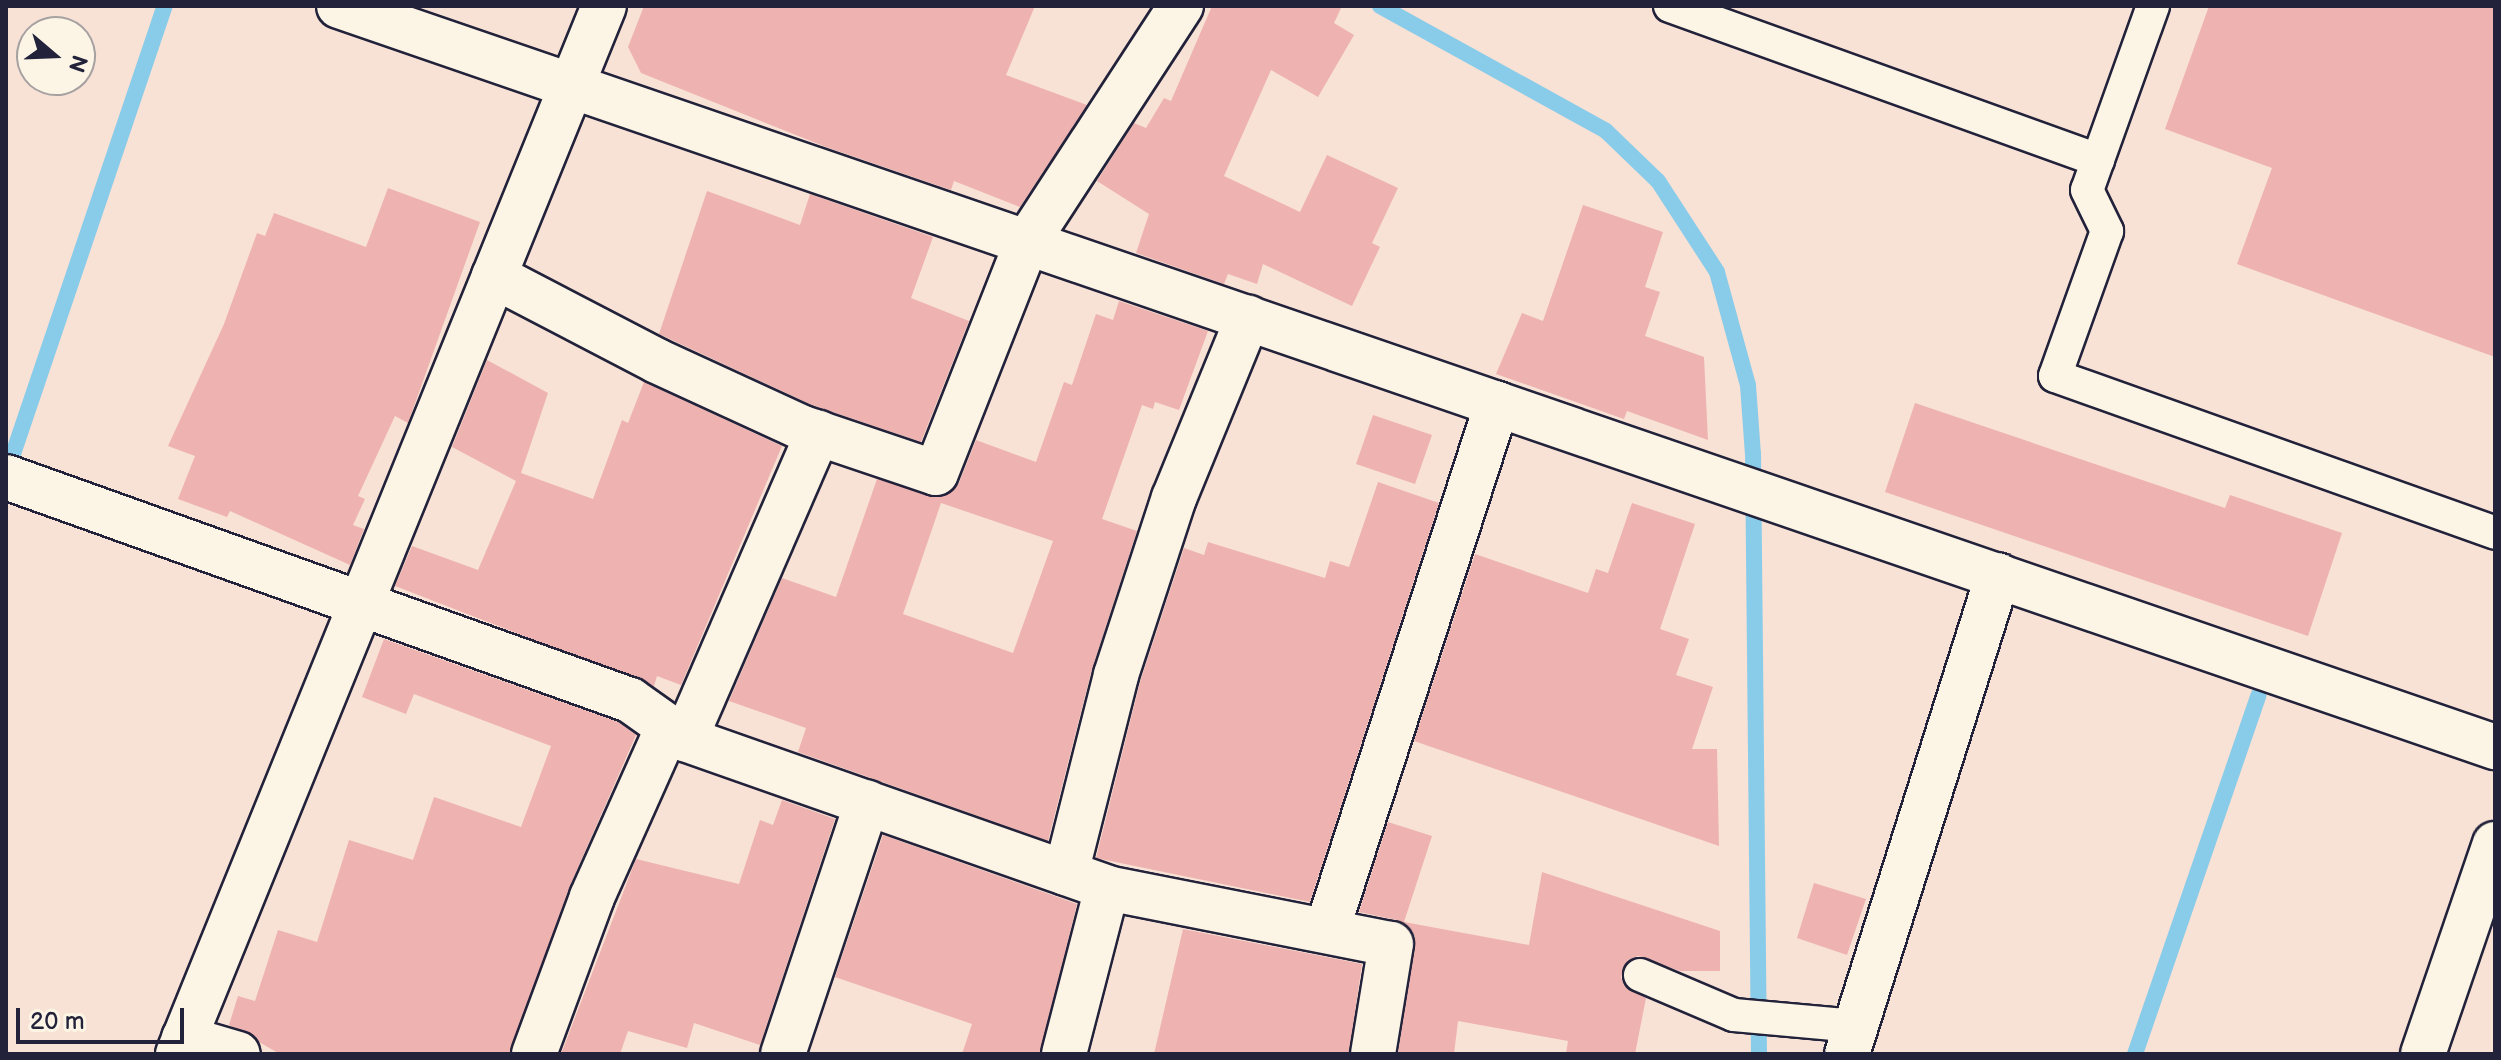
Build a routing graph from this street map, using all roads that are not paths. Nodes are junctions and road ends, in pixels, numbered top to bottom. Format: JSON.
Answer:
{"nodes":[{"id":1,"x":339,"y":6,"type":"edge"},
{"id":2,"x":604,"y":6,"type":"edge"},
{"id":3,"x":1181,"y":6,"type":"edge"},
{"id":4,"x":1670,"y":6,"type":"edge"},
{"id":5,"x":2153,"y":6,"type":"edge"},
{"id":6,"x":571,"y":86,"type":"junction"},
{"id":7,"x":2098,"y":160,"type":"junction"},
{"id":8,"x":1027,"y":242,"type":"junction"},
{"id":9,"x":494,"y":276,"type":"junction"},
{"id":10,"x":1248,"y":318,"type":"junction"},
{"id":11,"x":1497,"y":404,"type":"junction"},
{"id":12,"x":818,"y":433,"type":"junction"},
{"id":13,"x":6,"y":477,"type":"edge"},
{"id":14,"x":2495,"y":533,"type":"edge"},
{"id":15,"x":1998,"y":575,"type":"junction"},
{"id":16,"x":361,"y":601,"type":"junction"},
{"id":17,"x":677,"y":733,"type":"junction"},
{"id":18,"x":2495,"y":747,"type":"edge"},
{"id":19,"x":867,"y":803,"type":"junction"},
{"id":20,"x":2495,"y":844,"type":"edge"},
{"id":21,"x":1066,"y":873,"type":"junction"},
{"id":22,"x":1107,"y":888,"type":"junction"},
{"id":23,"x":1327,"y":930,"type":"junction"},
{"id":24,"x":1640,"y":975,"type":"dead end"},
{"id":25,"x":1852,"y":1040,"type":"edge"},
{"id":26,"x":181,"y":1046,"type":"edge"},
{"id":27,"x":238,"y":1054,"type":"edge"},
{"id":28,"x":534,"y":1054,"type":"edge"},
{"id":29,"x":783,"y":1054,"type":"edge"},
{"id":30,"x":1064,"y":1054,"type":"edge"},
{"id":31,"x":1373,"y":1054,"type":"edge"},
{"id":32,"x":2423,"y":1054,"type":"edge"}],
"edges":[{"from":1,"to":6,"type":"street"},
{"from":2,"to":6,"type":"street"},
{"from":3,"to":8,"type":"street"},
{"from":4,"to":7,"type":"lane"},
{"from":5,"to":7,"type":"lane"},
{"from":6,"to":8,"type":"street"},
{"from":6,"to":9,"type":"street"},
{"from":7,"to":14,"type":"lane"},
{"from":8,"to":10,"type":"street"},
{"from":8,"to":12,"type":"street"},
{"from":9,"to":12,"type":"street"},
{"from":9,"to":16,"type":"street"},
{"from":10,"to":11,"type":"street"},
{"from":10,"to":21,"type":"street"},
{"from":11,"to":15,"type":"street"},
{"from":11,"to":23,"type":"street"},
{"from":12,"to":17,"type":"street"},
{"from":13,"to":16,"type":"street"},
{"from":15,"to":18,"type":"street"},
{"from":15,"to":25,"type":"street"},
{"from":16,"to":17,"type":"street"},
{"from":16,"to":26,"type":"street"},
{"from":17,"to":19,"type":"street"},
{"from":17,"to":28,"type":"street"},
{"from":19,"to":21,"type":"street"},
{"from":19,"to":29,"type":"street"},
{"from":20,"to":32,"type":"street"},
{"from":21,"to":22,"type":"street"},
{"from":22,"to":23,"type":"street"},
{"from":22,"to":30,"type":"street"},
{"from":23,"to":31,"type":"street"},
{"from":24,"to":25,"type":"lane"},
{"from":26,"to":27,"type":"street"}]}
